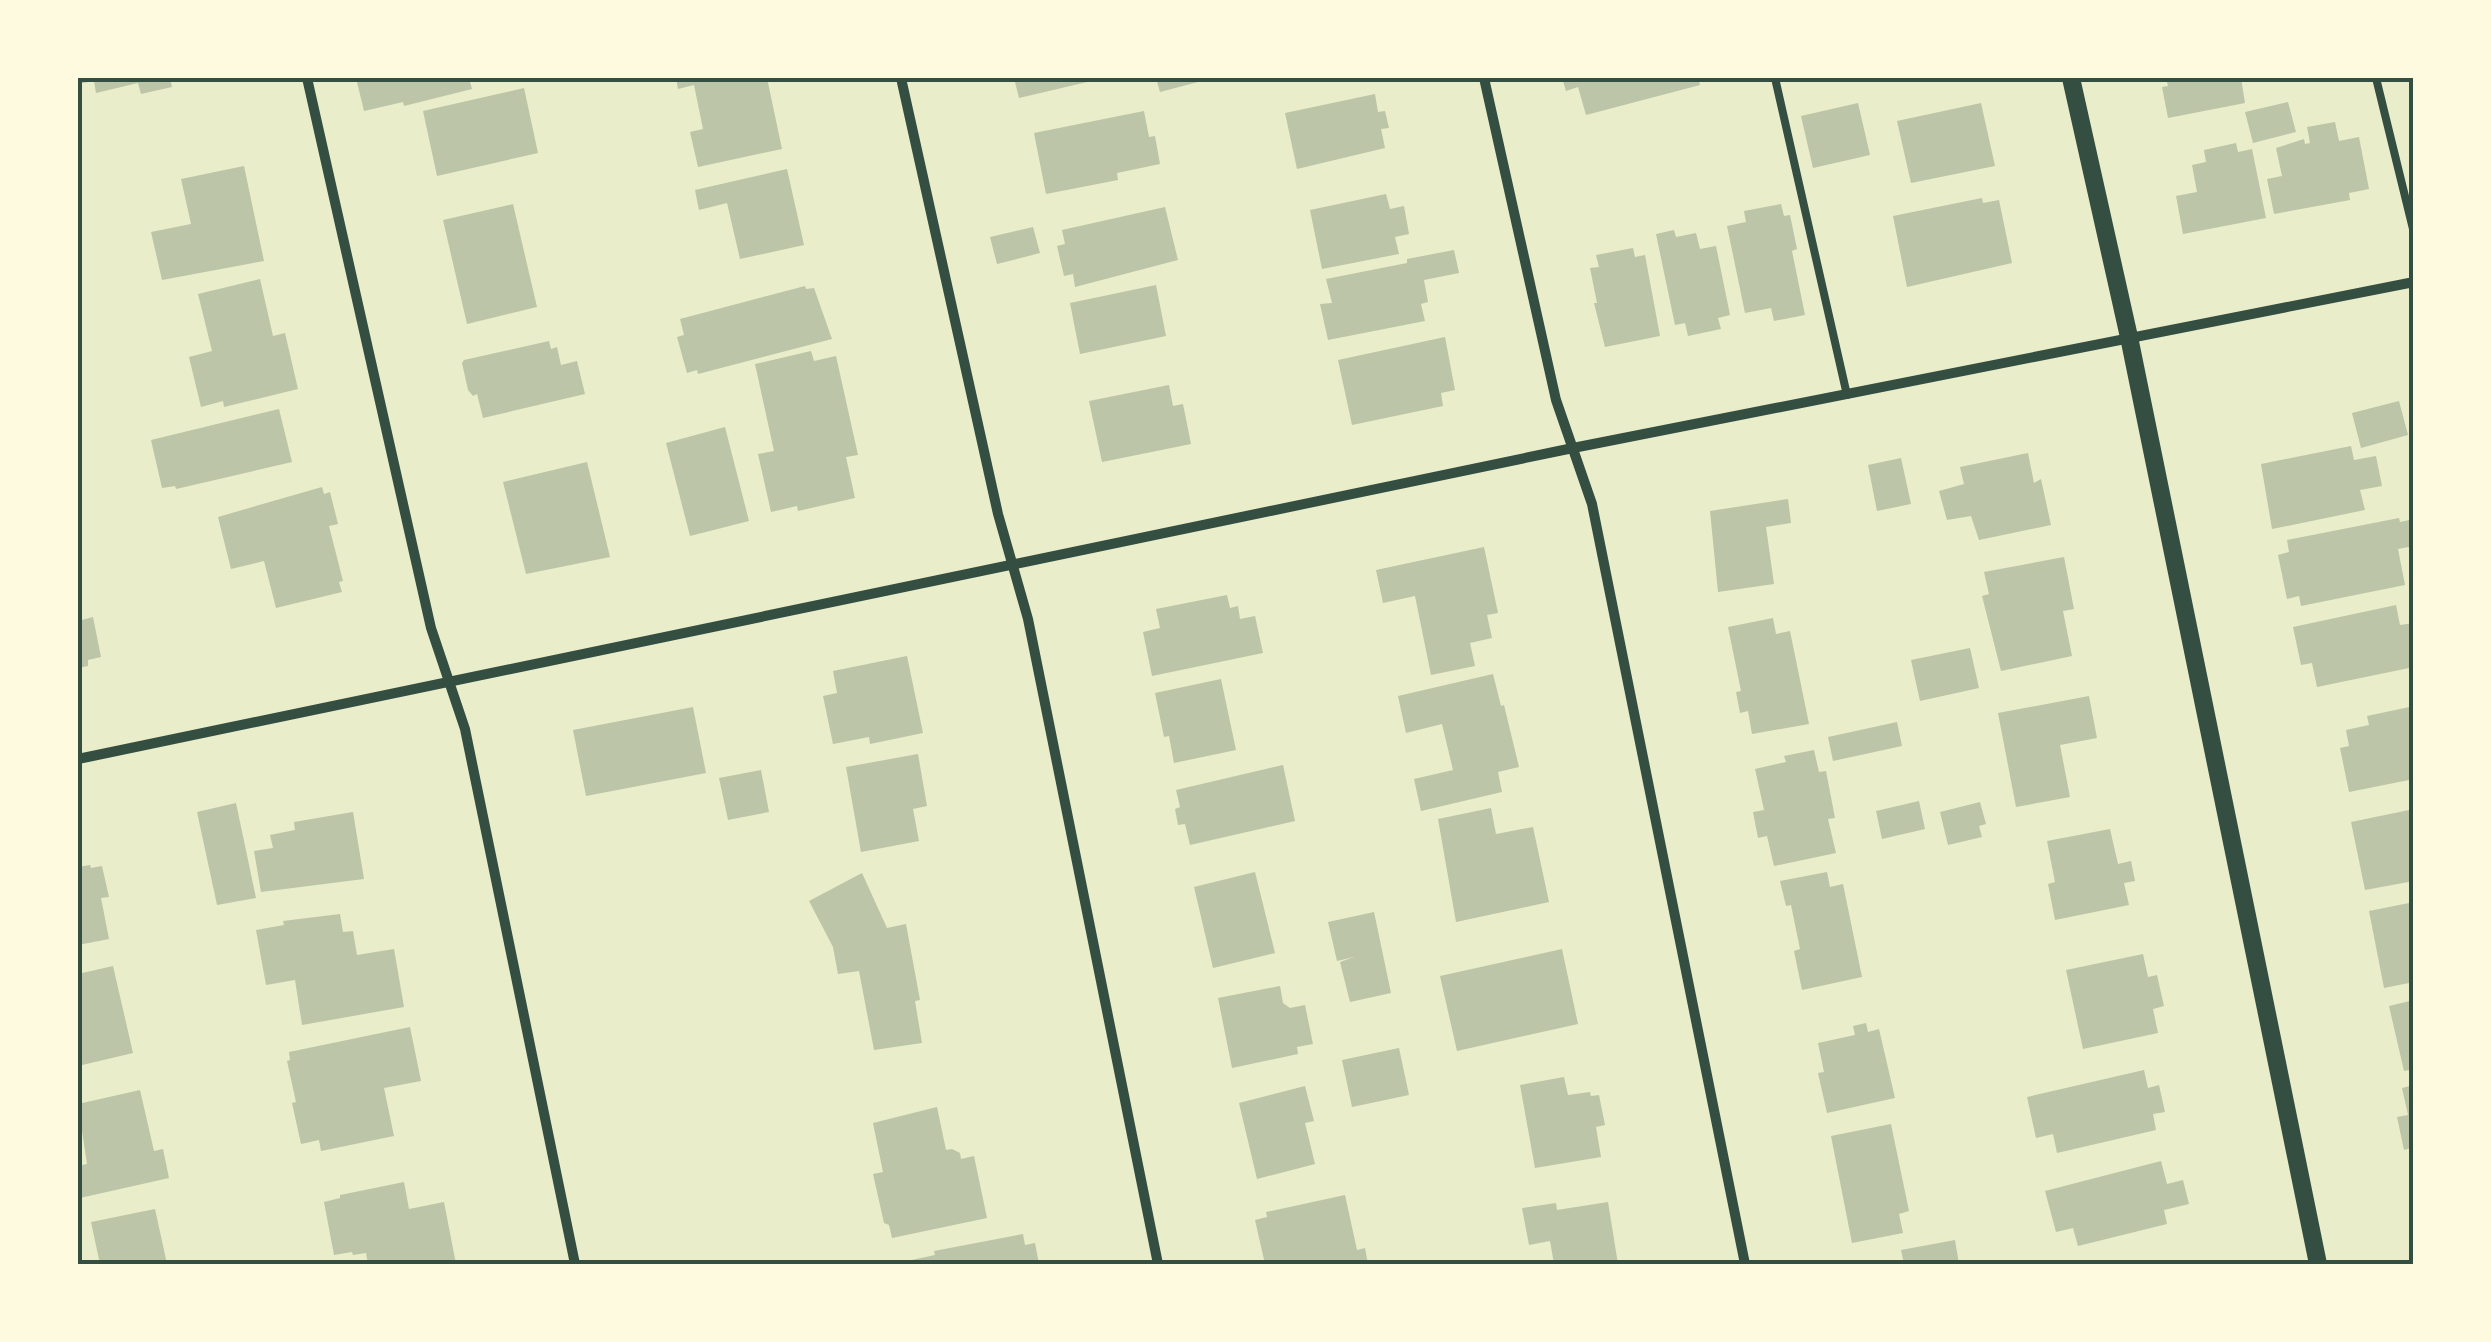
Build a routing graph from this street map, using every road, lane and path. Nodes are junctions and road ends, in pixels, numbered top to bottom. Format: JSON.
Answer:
{"nodes":[{"id":1,"x":307,"y":78,"type":"edge"},
{"id":2,"x":901,"y":78,"type":"edge"},
{"id":3,"x":1484,"y":78,"type":"edge"},
{"id":4,"x":1775,"y":78,"type":"edge"},
{"id":5,"x":2071,"y":78,"type":"edge"},
{"id":6,"x":2376,"y":78,"type":"edge"},
{"id":7,"x":2414,"y":234,"type":"edge"},
{"id":8,"x":2414,"y":282,"type":"edge"},
{"id":9,"x":2129,"y":338,"type":"junction"},
{"id":10,"x":1847,"y":396,"type":"junction"},
{"id":11,"x":1574,"y":448,"type":"junction"},
{"id":12,"x":1012,"y":566,"type":"junction"},
{"id":13,"x":450,"y":684,"type":"junction"},
{"id":14,"x":78,"y":760,"type":"edge"},
{"id":15,"x":575,"y":1264,"type":"edge"},
{"id":16,"x":1158,"y":1264,"type":"edge"},
{"id":17,"x":1746,"y":1264,"type":"edge"},
{"id":18,"x":2318,"y":1264,"type":"edge"}],
"edges":[{"from":1,"to":13,"type":"street"},
{"from":2,"to":12,"type":"street"},
{"from":3,"to":11,"type":"street"},
{"from":4,"to":10,"type":"lane"},
{"from":5,"to":9,"type":"street"},
{"from":6,"to":7,"type":"lane"},
{"from":8,"to":9,"type":"street"},
{"from":9,"to":10,"type":"street"},
{"from":9,"to":18,"type":"street"},
{"from":10,"to":11,"type":"street"},
{"from":11,"to":12,"type":"street"},
{"from":11,"to":17,"type":"street"},
{"from":12,"to":13,"type":"street"},
{"from":12,"to":16,"type":"street"},
{"from":13,"to":14,"type":"street"},
{"from":13,"to":15,"type":"street"}]}
